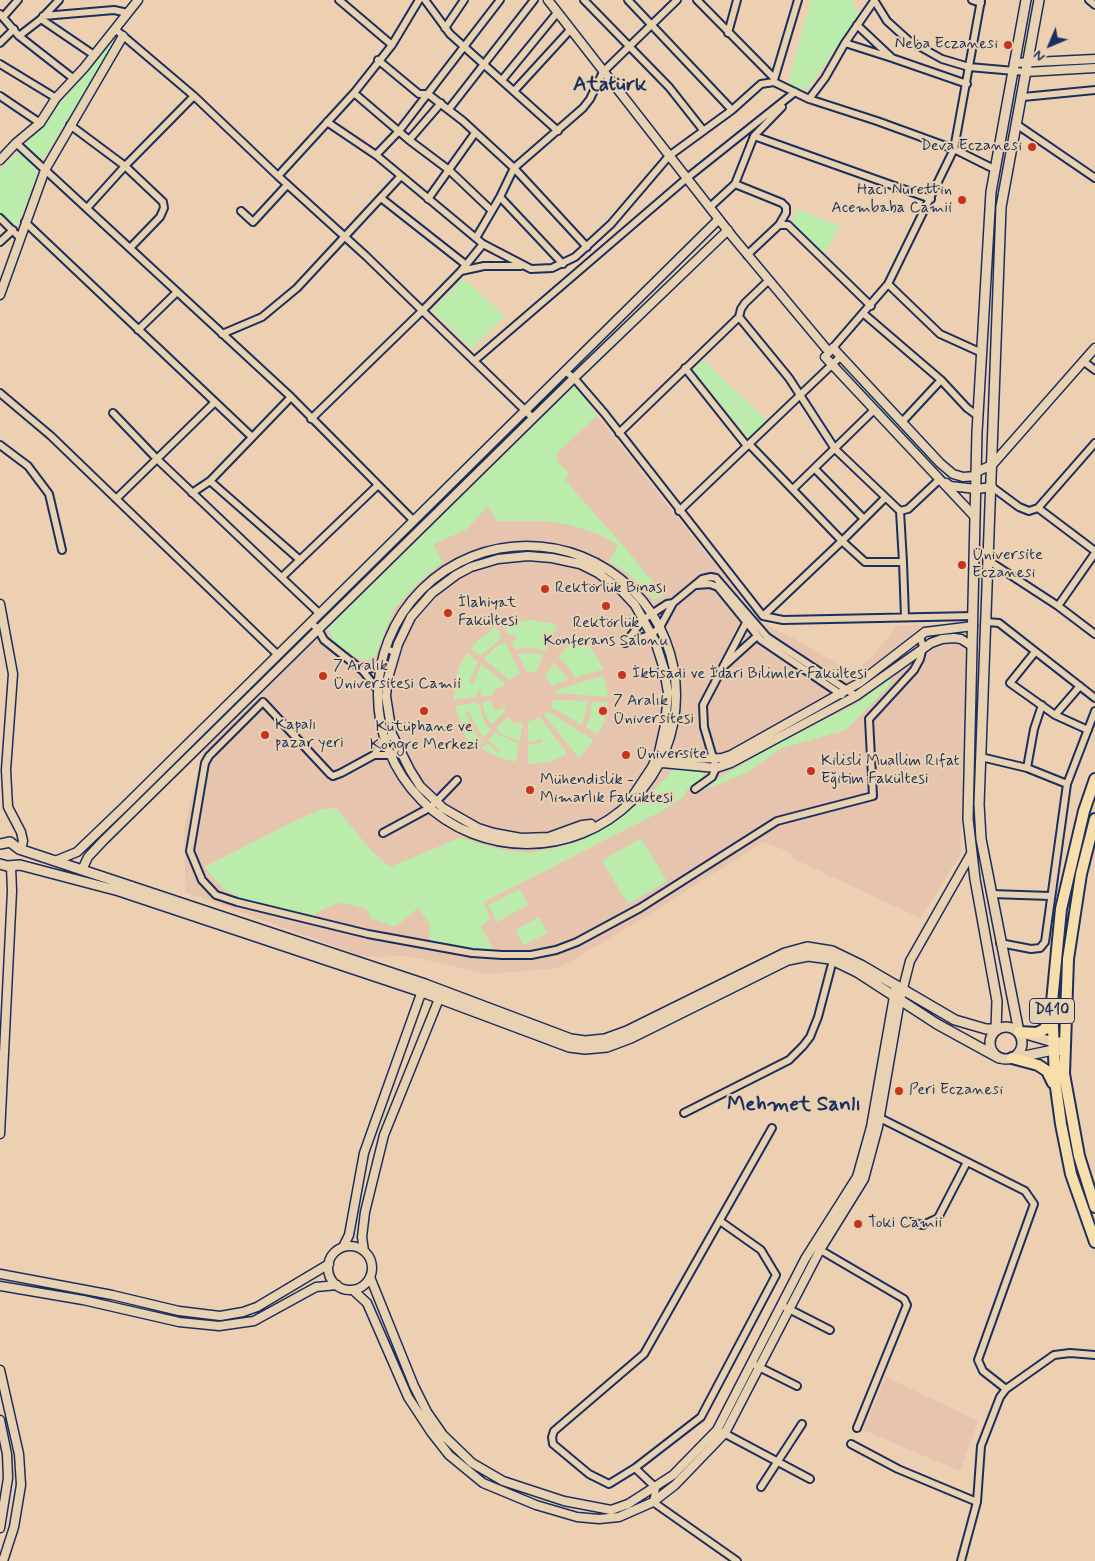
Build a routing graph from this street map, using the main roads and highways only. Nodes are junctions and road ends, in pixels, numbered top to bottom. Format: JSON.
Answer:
{"nodes":[{"id":1,"x":1025,"y":0,"type":"edge"},
{"id":2,"x":1039,"y":0,"type":"edge"},
{"id":3,"x":1095,"y":779,"type":"edge"},
{"id":4,"x":1095,"y":820,"type":"edge"},
{"id":5,"x":0,"y":844,"type":"edge"},
{"id":6,"x":20,"y":849,"type":"junction"},
{"id":7,"x":0,"y":864,"type":"edge"},
{"id":8,"x":12,"y":865,"type":"junction"},
{"id":9,"x":423,"y":988,"type":"junction"},
{"id":10,"x":440,"y":994,"type":"junction"},
{"id":11,"x":1052,"y":1002,"type":"junction"},
{"id":12,"x":996,"y":1029,"type":"junction"},
{"id":13,"x":1019,"y":1032,"type":"junction"},
{"id":14,"x":1053,"y":1046,"type":"junction"},
{"id":15,"x":1065,"y":1046,"type":"junction"},
{"id":16,"x":999,"y":1058,"type":"junction"},
{"id":17,"x":1012,"y":1058,"type":"junction"},
{"id":18,"x":1056,"y":1088,"type":"junction"},
{"id":19,"x":1095,"y":1207,"type":"edge"},
{"id":20,"x":1095,"y":1242,"type":"edge"}],
"edges":[{"from":1,"to":12,"type":"main road"},
{"from":2,"to":13,"type":"main road"},
{"from":3,"to":11,"type":"highway","number":"D410"},
{"from":4,"to":15,"type":"highway","number":"D410"},
{"from":5,"to":6,"type":"main road"},
{"from":6,"to":8,"type":"main road"},
{"from":6,"to":9,"type":"main road"},
{"from":7,"to":8,"type":"main road"},
{"from":8,"to":9,"type":"main road"},
{"from":9,"to":10,"type":"main road"},
{"from":10,"to":12,"type":"main road"},
{"from":10,"to":16,"type":"main road"},
{"from":11,"to":13,"type":"highway"},
{"from":11,"to":14,"type":"highway","number":"D410"},
{"from":12,"to":13,"type":"main road"},
{"from":12,"to":16,"type":"main road"},
{"from":13,"to":14,"type":"main road"},
{"from":13,"to":17,"type":"main road"},
{"from":14,"to":15,"type":"main road"},
{"from":14,"to":17,"type":"main road"},
{"from":14,"to":18,"type":"highway","number":"D410"},
{"from":15,"to":19,"type":"highway","number":"D410"},
{"from":16,"to":17,"type":"main road"},
{"from":17,"to":18,"type":"highway"},
{"from":18,"to":20,"type":"highway","number":"D410"}]}
